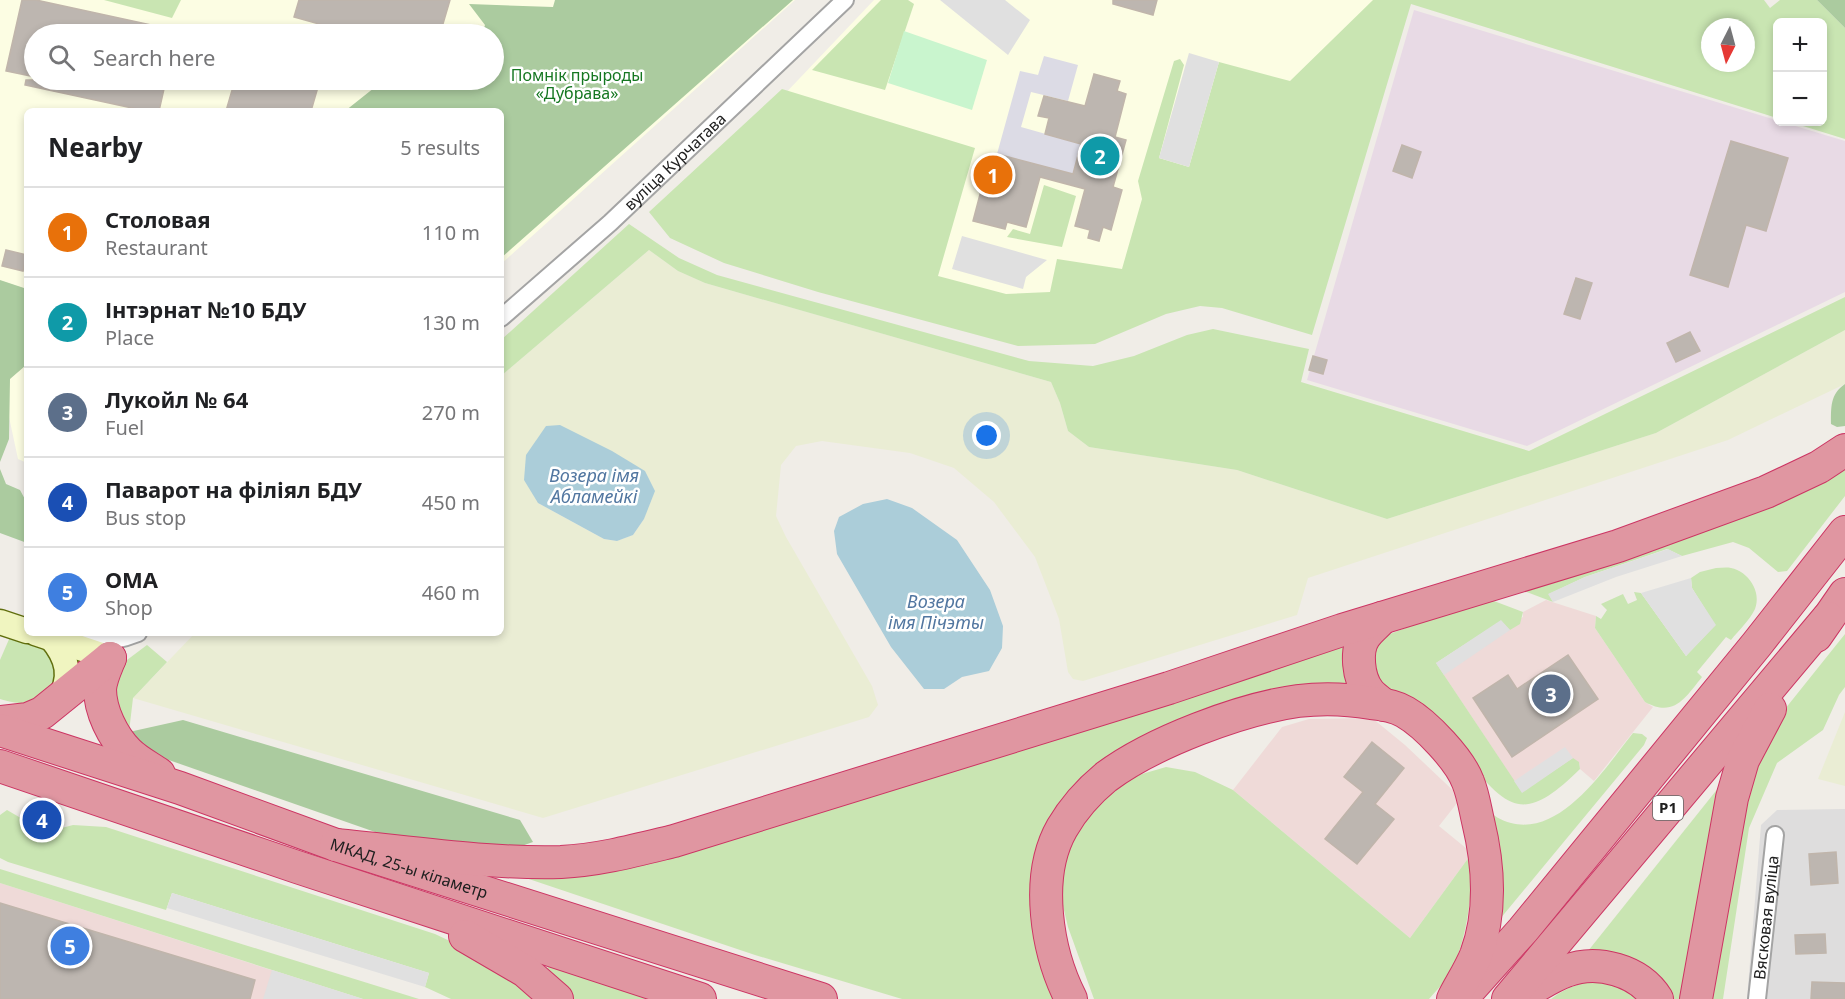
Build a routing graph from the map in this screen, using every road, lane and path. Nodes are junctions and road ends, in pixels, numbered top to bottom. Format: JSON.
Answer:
{"nodes":[{"id":1,"x":845,"y":0,"type":"edge"},
{"id":2,"x":504,"y":315,"type":"edge"},
{"id":3,"x":1845,"y":450,"type":"edge"},
{"id":4,"x":1845,"y":532,"type":"edge"},
{"id":5,"x":1836,"y":606,"type":"edge"},
{"id":6,"x":1382,"y":618,"type":"junction"},
{"id":7,"x":0,"y":622,"type":"edge"},
{"id":8,"x":24,"y":630,"type":"edge"},
{"id":9,"x":43,"y":636,"type":"edge"},
{"id":10,"x":131,"y":636,"type":"edge"},
{"id":11,"x":136,"y":636,"type":"edge"},
{"id":12,"x":110,"y":658,"type":"junction"},
{"id":13,"x":57,"y":703,"type":"junction"},
{"id":14,"x":1384,"y":705,"type":"junction"},
{"id":15,"x":0,"y":722,"type":"edge"},
{"id":16,"x":0,"y":730,"type":"edge"},
{"id":17,"x":0,"y":766,"type":"edge"},
{"id":18,"x":180,"y":788,"type":"junction"},
{"id":19,"x":1775,"y":835,"type":"dead end"},
{"id":20,"x":336,"y":845,"type":"junction"},
{"id":21,"x":412,"y":905,"type":"junction"},
{"id":22,"x":557,"y":999,"type":"edge"},
{"id":23,"x":700,"y":999,"type":"edge"},
{"id":24,"x":821,"y":999,"type":"edge"},
{"id":25,"x":1071,"y":999,"type":"edge"},
{"id":26,"x":1453,"y":999,"type":"edge"},
{"id":27,"x":1461,"y":999,"type":"edge"},
{"id":28,"x":1508,"y":999,"type":"edge"},
{"id":29,"x":1514,"y":999,"type":"edge"},
{"id":30,"x":1657,"y":999,"type":"edge"},
{"id":31,"x":1696,"y":999,"type":"edge"},
{"id":32,"x":1757,"y":999,"type":"edge"}],
"edges":[{"from":1,"to":2,"type":"street","name":"вуліца Курчатава"},
{"from":3,"to":6,"type":"highway"},
{"from":4,"to":27,"type":"highway","number":"Р1"},
{"from":5,"to":28,"type":"highway","number":"Р1"},
{"from":5,"to":31,"type":"highway"},
{"from":6,"to":14,"type":"highway"},
{"from":6,"to":20,"type":"highway"},
{"from":7,"to":8,"type":"main road"},
{"from":9,"to":10,"type":"street"},
{"from":9,"to":12,"type":"main road"},
{"from":9,"to":13,"type":"main road"},
{"from":11,"to":12,"type":"street"},
{"from":12,"to":13,"type":"highway"},
{"from":12,"to":18,"type":"highway"},
{"from":13,"to":15,"type":"highway"},
{"from":14,"to":25,"type":"highway"},
{"from":14,"to":26,"type":"highway"},
{"from":16,"to":18,"type":"highway","name":"МКАД, 25-ы кіламетр"},
{"from":17,"to":21,"type":"highway"},
{"from":18,"to":20,"type":"highway","name":"МКАД, 25-ы кіламетр"},
{"from":19,"to":32,"type":"street","name":"Вясковая вуліца"},
{"from":20,"to":24,"type":"highway","name":"МКАД, 25-ы кіламетр"},
{"from":21,"to":22,"type":"highway"},
{"from":21,"to":23,"type":"highway"},
{"from":29,"to":30,"type":"highway"}]}
